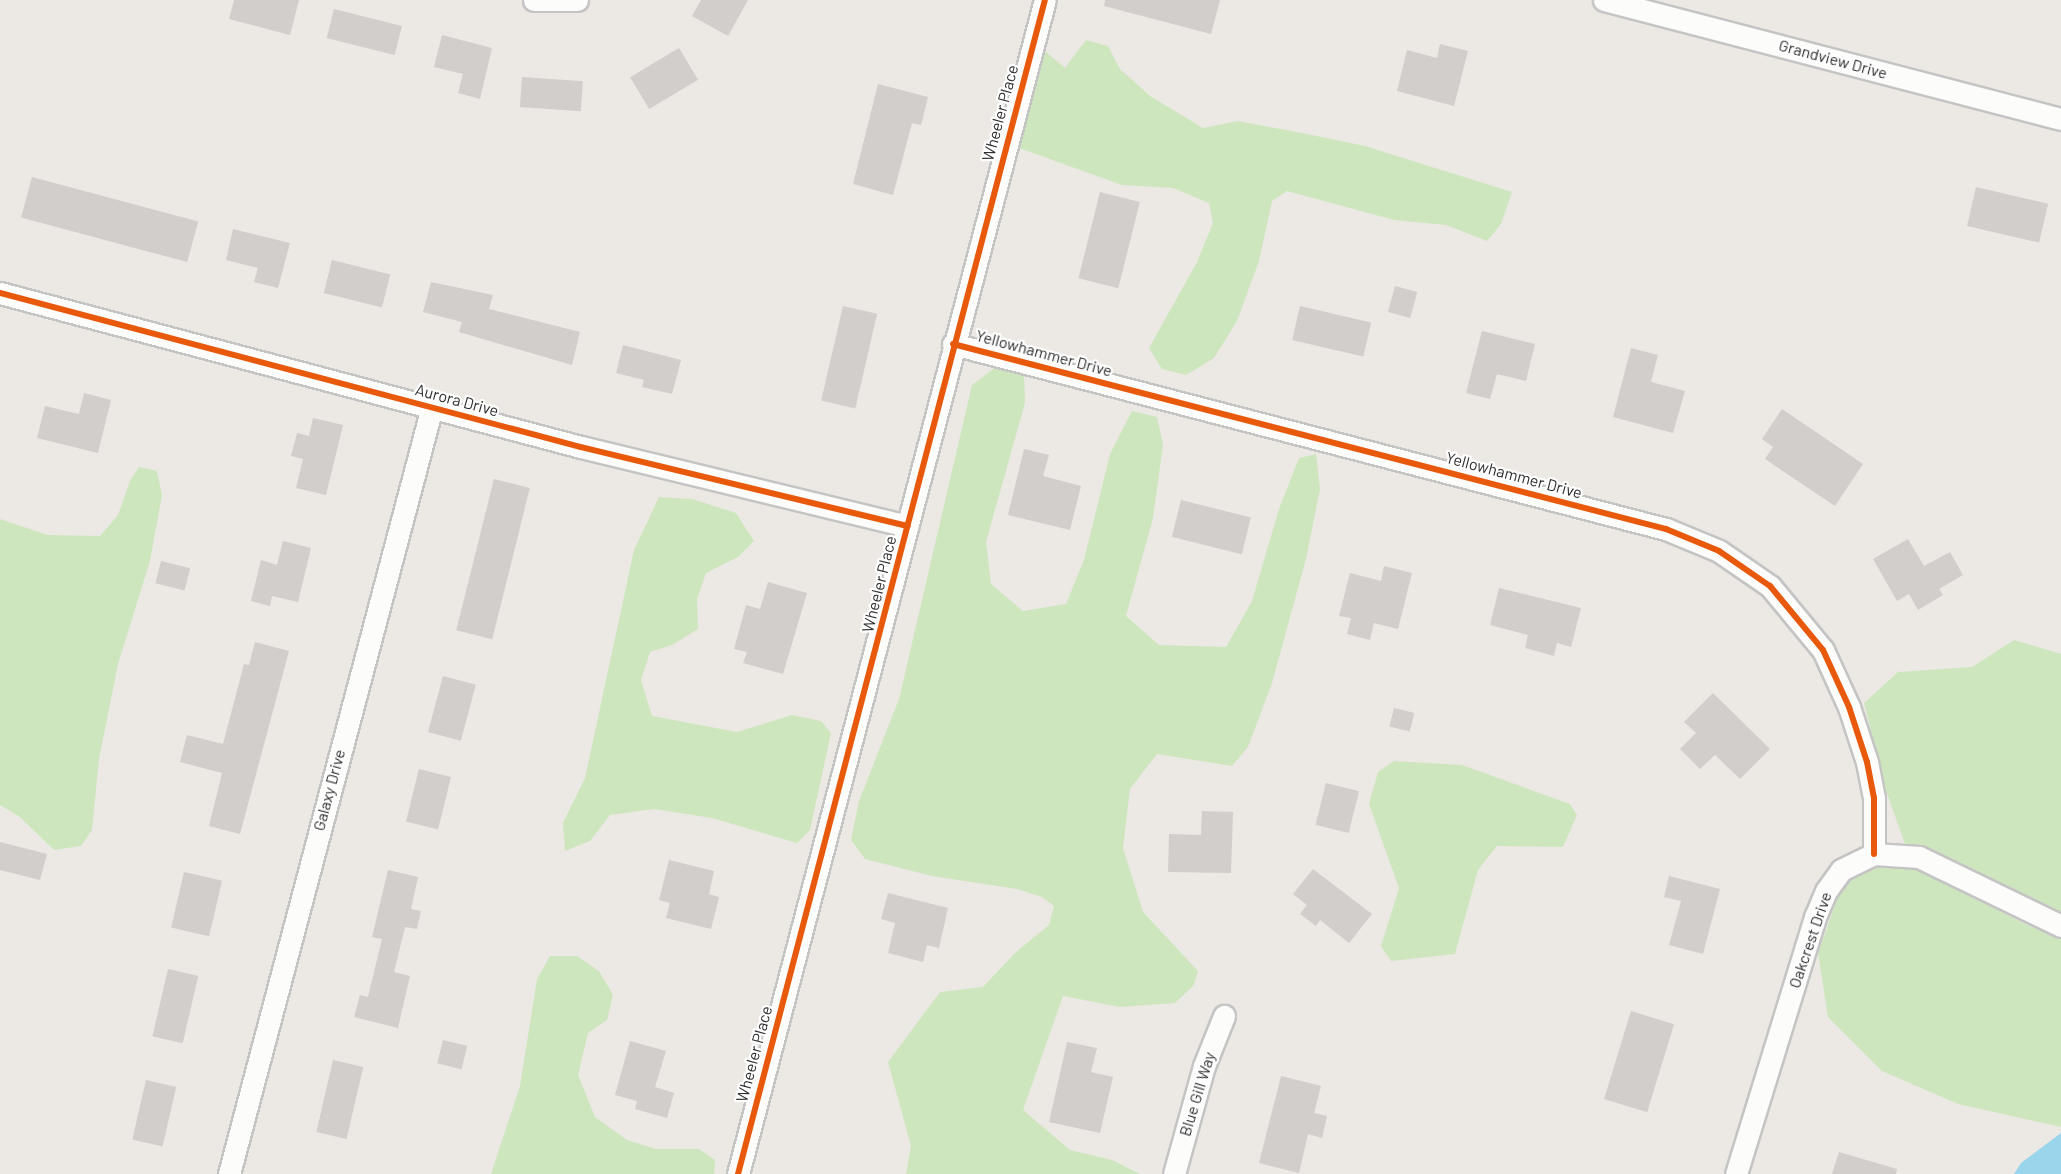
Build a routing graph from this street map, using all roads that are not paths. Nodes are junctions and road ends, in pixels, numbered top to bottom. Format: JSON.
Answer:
{"nodes":[{"id":1,"x":534,"y":0,"type":"edge"},
{"id":2,"x":578,"y":0,"type":"edge"},
{"id":3,"x":1045,"y":0,"type":"edge"},
{"id":4,"x":1604,"y":0,"type":"edge"},
{"id":5,"x":2061,"y":119,"type":"edge"},
{"id":6,"x":0,"y":293,"type":"edge"},
{"id":7,"x":953,"y":344,"type":"junction"},
{"id":8,"x":432,"y":408,"type":"junction"},
{"id":9,"x":908,"y":526,"type":"junction"},
{"id":10,"x":1874,"y":854,"type":"junction"},
{"id":11,"x":2061,"y":926,"type":"edge"},
{"id":12,"x":1224,"y":1016,"type":"dead end"},
{"id":13,"x":229,"y":1174,"type":"edge"},
{"id":14,"x":738,"y":1174,"type":"edge"},
{"id":15,"x":1174,"y":1174,"type":"edge"},
{"id":16,"x":1736,"y":1174,"type":"edge"}],
"edges":[{"from":1,"to":2,"type":"street"},
{"from":3,"to":7,"type":"street","name":"Wheeler Place"},
{"from":4,"to":5,"type":"street","name":"Grandview Drive"},
{"from":6,"to":8,"type":"street","name":"Aurora Drive"},
{"from":7,"to":9,"type":"street","name":"Wheeler Place"},
{"from":7,"to":10,"type":"street","name":"Yellowhammer Drive"},
{"from":8,"to":9,"type":"street","name":"Aurora Drive"},
{"from":8,"to":13,"type":"street","name":"Galaxy Drive"},
{"from":9,"to":14,"type":"street","name":"Wheeler Place"},
{"from":10,"to":11,"type":"street","name":"Oakcrest Drive"},
{"from":10,"to":16,"type":"street","name":"Oakcrest Drive"},
{"from":12,"to":15,"type":"street","name":"Blue Gill Way"}]}
